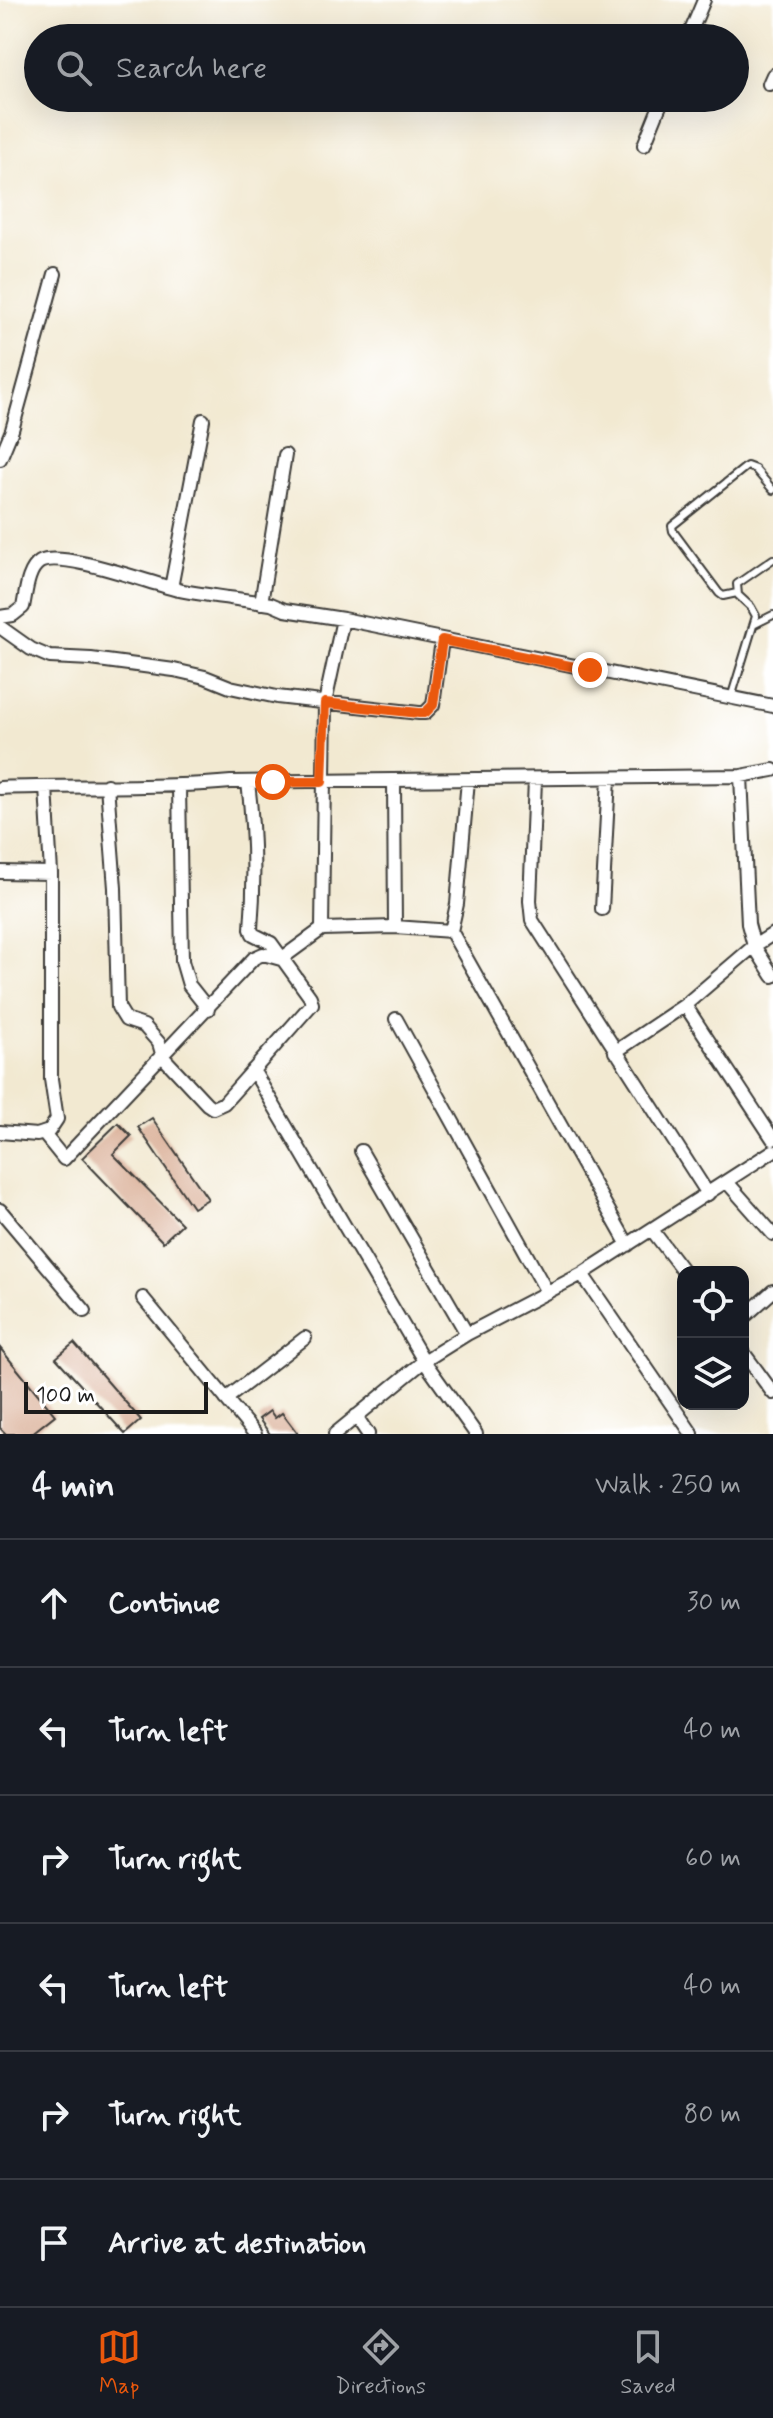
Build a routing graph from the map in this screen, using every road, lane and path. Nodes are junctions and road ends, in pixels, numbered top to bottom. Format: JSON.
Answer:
{"nodes":[{"id":1,"x":704,"y":0,"type":"edge"},
{"id":2,"x":694,"y":24,"type":"edge"},
{"id":3,"x":657,"y":112,"type":"edge"},
{"id":4,"x":644,"y":145,"type":"dead end"},
{"id":5,"x":55,"y":274,"type":"dead end"},
{"id":6,"x":203,"y":420,"type":"dead end"},
{"id":7,"x":285,"y":455,"type":"dead end"},
{"id":8,"x":0,"y":459,"type":"edge"},
{"id":9,"x":773,"y":490,"type":"edge"},
{"id":10,"x":773,"y":559,"type":"edge"},
{"id":11,"x":171,"y":588,"type":"junction"},
{"id":12,"x":737,"y":593,"type":"junction"},
{"id":13,"x":261,"y":603,"type":"junction"},
{"id":14,"x":773,"y":615,"type":"edge"},
{"id":15,"x":0,"y":617,"type":"edge"},
{"id":16,"x":343,"y":619,"type":"junction"},
{"id":17,"x":755,"y":624,"type":"junction"},
{"id":18,"x":0,"y":627,"type":"edge"},
{"id":19,"x":442,"y":640,"type":"junction"},
{"id":20,"x":731,"y":698,"type":"junction"},
{"id":21,"x":325,"y":703,"type":"junction"},
{"id":22,"x":773,"y":706,"type":"edge"},
{"id":23,"x":773,"y":770,"type":"edge"},
{"id":24,"x":741,"y":776,"type":"junction"},
{"id":25,"x":609,"y":778,"type":"junction"},
{"id":26,"x":468,"y":780,"type":"junction"},
{"id":27,"x":535,"y":780,"type":"junction"},
{"id":28,"x":394,"y":781,"type":"junction"},
{"id":29,"x":248,"y":782,"type":"junction"},
{"id":30,"x":322,"y":782,"type":"junction"},
{"id":31,"x":107,"y":785,"type":"junction"},
{"id":32,"x":46,"y":787,"type":"junction"},
{"id":33,"x":179,"y":787,"type":"junction"},
{"id":34,"x":0,"y":788,"type":"edge"},
{"id":35,"x":0,"y":872,"type":"edge"},
{"id":36,"x":51,"y":873,"type":"junction"},
{"id":37,"x":602,"y":909,"type":"dead end"},
{"id":38,"x":395,"y":927,"type":"junction"},
{"id":39,"x":322,"y":929,"type":"junction"},
{"id":40,"x":451,"y":931,"type":"junction"},
{"id":41,"x":773,"y":934,"type":"edge"},
{"id":42,"x":754,"y":946,"type":"junction"},
{"id":43,"x":281,"y":959,"type":"junction"},
{"id":44,"x":773,"y":976,"type":"edge"},
{"id":45,"x":685,"y":1005,"type":"junction"},
{"id":46,"x":208,"y":1009,"type":"junction"},
{"id":47,"x":396,"y":1019,"type":"dead end"},
{"id":48,"x":615,"y":1052,"type":"junction"},
{"id":49,"x":163,"y":1057,"type":"junction"},
{"id":50,"x":253,"y":1070,"type":"junction"},
{"id":51,"x":0,"y":1132,"type":"edge"},
{"id":52,"x":43,"y":1133,"type":"junction"},
{"id":53,"x":773,"y":1139,"type":"edge"},
{"id":54,"x":361,"y":1151,"type":"dead end"},
{"id":55,"x":773,"y":1151,"type":"edge"},
{"id":56,"x":727,"y":1182,"type":"junction"},
{"id":57,"x":708,"y":1194,"type":"junction"},
{"id":58,"x":0,"y":1210,"type":"edge"},
{"id":59,"x":652,"y":1230,"type":"junction"},
{"id":60,"x":773,"y":1234,"type":"edge"},
{"id":61,"x":628,"y":1245,"type":"junction"},
{"id":62,"x":679,"y":1266,"type":"edge"},
{"id":63,"x":582,"y":1274,"type":"junction"},
{"id":64,"x":773,"y":1291,"type":"edge"},
{"id":65,"x":547,"y":1292,"type":"junction"},
{"id":66,"x":143,"y":1298,"type":"dead end"},
{"id":67,"x":85,"y":1311,"type":"dead end"},
{"id":68,"x":749,"y":1313,"type":"edge"},
{"id":69,"x":467,"y":1334,"type":"junction"},
{"id":70,"x":305,"y":1338,"type":"dead end"},
{"id":71,"x":749,"y":1360,"type":"edge"},
{"id":72,"x":424,"y":1361,"type":"junction"},
{"id":73,"x":773,"y":1393,"type":"edge"},
{"id":74,"x":226,"y":1399,"type":"junction"},
{"id":75,"x":356,"y":1416,"type":"junction"},
{"id":76,"x":255,"y":1434,"type":"edge"},
{"id":77,"x":335,"y":1434,"type":"edge"},
{"id":78,"x":368,"y":1434,"type":"edge"},
{"id":79,"x":476,"y":1434,"type":"edge"},
{"id":80,"x":692,"y":1434,"type":"edge"}],
"edges":[{"from":1,"to":2,"type":"street"},
{"from":3,"to":4,"type":"street"},
{"from":5,"to":8,"type":"street"},
{"from":6,"to":11,"type":"street"},
{"from":7,"to":13,"type":"street"},
{"from":9,"to":12,"type":"lane"},
{"from":10,"to":12,"type":"lane"},
{"from":11,"to":13,"type":"street"},
{"from":11,"to":15,"type":"street"},
{"from":12,"to":17,"type":"lane"},
{"from":13,"to":16,"type":"street"},
{"from":14,"to":17,"type":"lane"},
{"from":16,"to":19,"type":"street"},
{"from":16,"to":21,"type":"street"},
{"from":17,"to":20,"type":"lane"},
{"from":18,"to":21,"type":"street"},
{"from":19,"to":20,"type":"street"},
{"from":19,"to":21,"type":"street"},
{"from":20,"to":22,"type":"street"},
{"from":21,"to":30,"type":"street"},
{"from":23,"to":24,"type":"street"},
{"from":24,"to":25,"type":"street"},
{"from":24,"to":42,"type":"street"},
{"from":25,"to":27,"type":"street"},
{"from":25,"to":37,"type":"street"},
{"from":26,"to":27,"type":"street"},
{"from":26,"to":28,"type":"street"},
{"from":26,"to":40,"type":"street"},
{"from":27,"to":48,"type":"street"},
{"from":28,"to":30,"type":"street"},
{"from":28,"to":38,"type":"street"},
{"from":29,"to":30,"type":"street"},
{"from":29,"to":33,"type":"street"},
{"from":29,"to":43,"type":"street"},
{"from":30,"to":39,"type":"street"},
{"from":31,"to":32,"type":"street"},
{"from":31,"to":33,"type":"street"},
{"from":31,"to":49,"type":"street"},
{"from":32,"to":34,"type":"street"},
{"from":32,"to":36,"type":"street"},
{"from":33,"to":46,"type":"street"},
{"from":35,"to":36,"type":"street"},
{"from":36,"to":52,"type":"street"},
{"from":38,"to":39,"type":"street"},
{"from":38,"to":40,"type":"street"},
{"from":39,"to":43,"type":"street"},
{"from":40,"to":61,"type":"street"},
{"from":41,"to":42,"type":"street"},
{"from":42,"to":44,"type":"street"},
{"from":42,"to":45,"type":"street"},
{"from":43,"to":46,"type":"street"},
{"from":43,"to":50,"type":"street"},
{"from":45,"to":48,"type":"street"},
{"from":45,"to":53,"type":"street"},
{"from":46,"to":49,"type":"street"},
{"from":47,"to":65,"type":"street"},
{"from":48,"to":57,"type":"street"},
{"from":49,"to":50,"type":"street"},
{"from":49,"to":52,"type":"street"},
{"from":50,"to":72,"type":"street"},
{"from":51,"to":52,"type":"street"},
{"from":54,"to":69,"type":"street"},
{"from":55,"to":56,"type":"street"},
{"from":56,"to":57,"type":"street"},
{"from":56,"to":60,"type":"street"},
{"from":57,"to":59,"type":"street"},
{"from":58,"to":67,"type":"street"},
{"from":59,"to":61,"type":"street"},
{"from":59,"to":62,"type":"street"},
{"from":61,"to":63,"type":"street"},
{"from":63,"to":65,"type":"street"},
{"from":63,"to":80,"type":"street"},
{"from":64,"to":68,"type":"street"},
{"from":65,"to":69,"type":"street"},
{"from":66,"to":74,"type":"street"},
{"from":69,"to":72,"type":"street"},
{"from":70,"to":74,"type":"street"},
{"from":71,"to":73,"type":"street"},
{"from":72,"to":75,"type":"street"},
{"from":72,"to":79,"type":"street"},
{"from":74,"to":76,"type":"street"},
{"from":75,"to":77,"type":"street"},
{"from":75,"to":78,"type":"street"}]}
